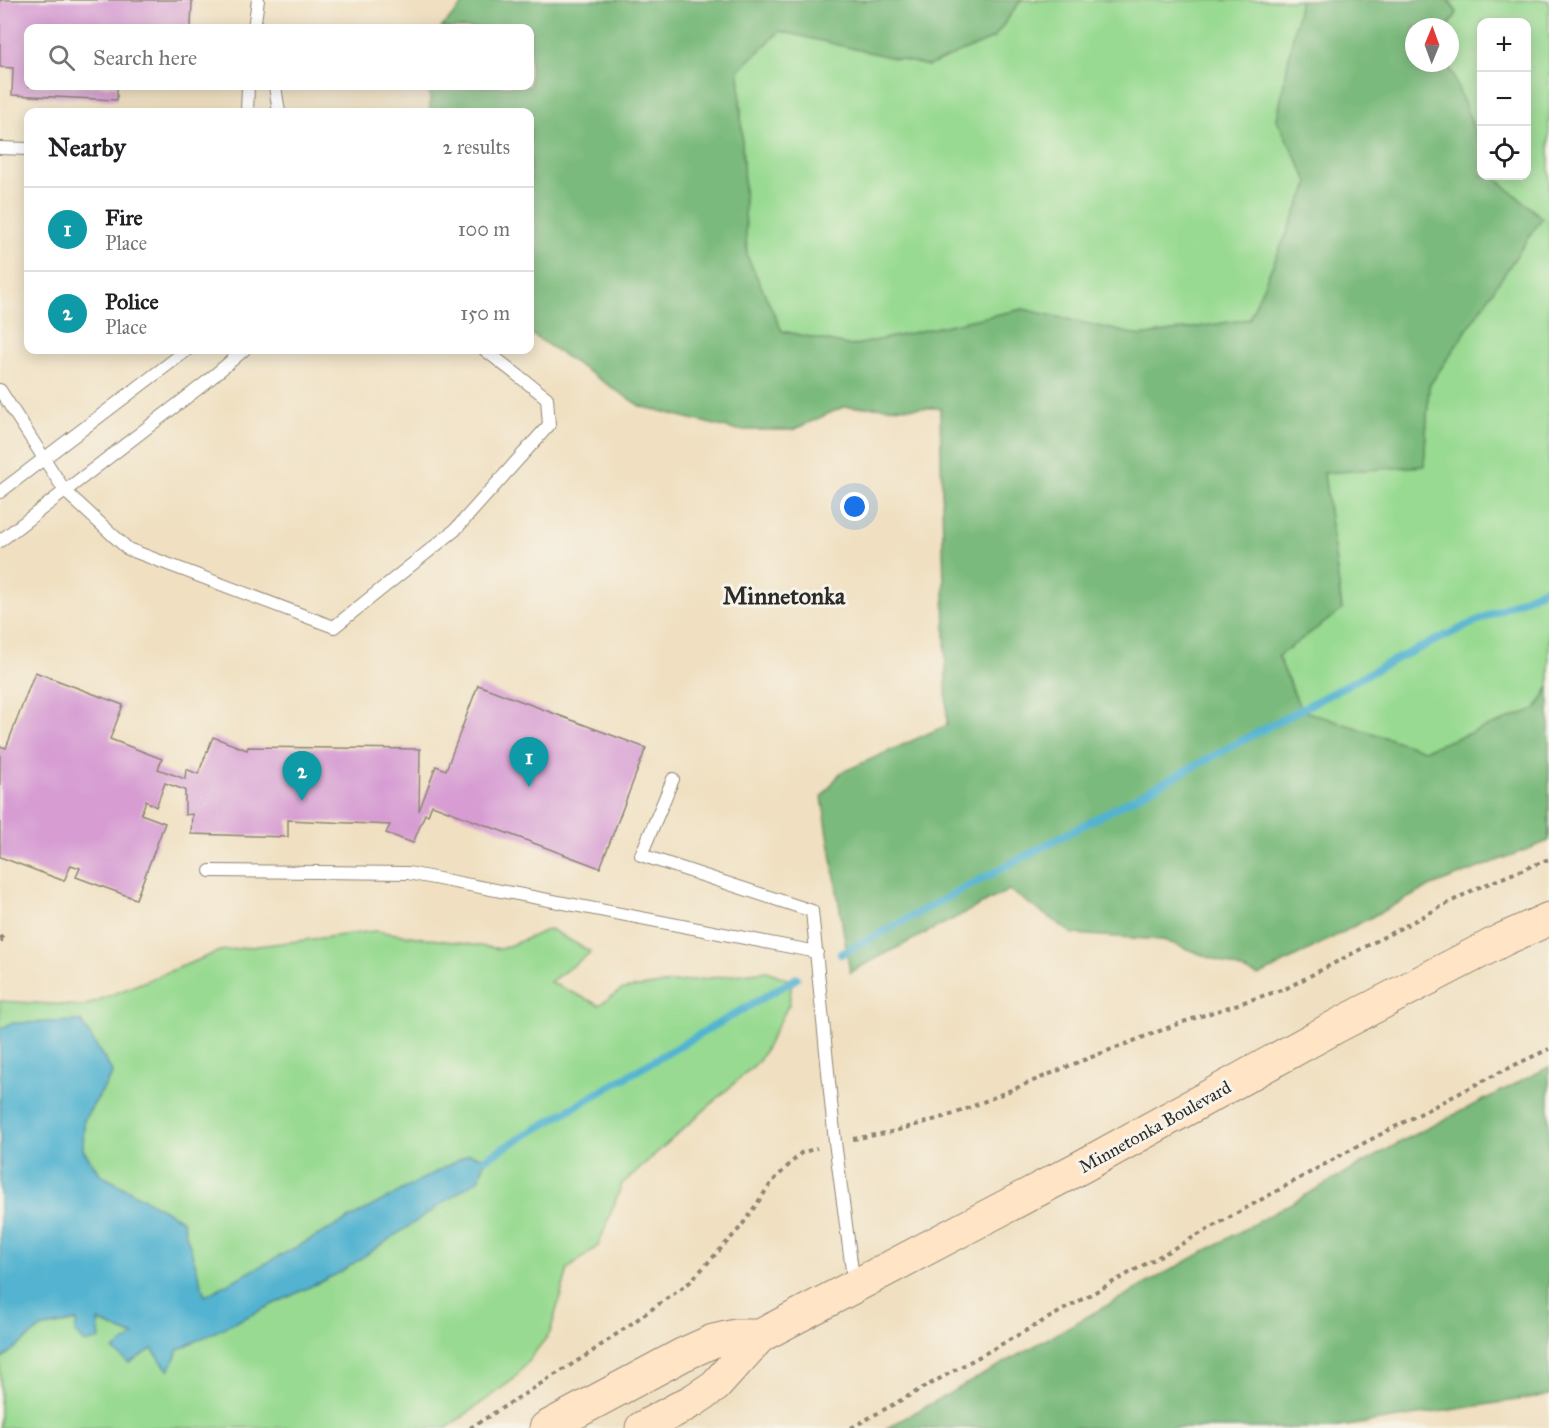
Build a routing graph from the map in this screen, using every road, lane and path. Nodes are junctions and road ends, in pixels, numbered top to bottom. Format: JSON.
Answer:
{"nodes":[{"id":1,"x":258,"y":0,"type":"edge"},
{"id":2,"x":257,"y":14,"type":"junction"},
{"id":3,"x":255,"y":24,"type":"edge"},
{"id":4,"x":261,"y":24,"type":"edge"},
{"id":5,"x":248,"y":90,"type":"edge"},
{"id":6,"x":276,"y":90,"type":"edge"},
{"id":7,"x":247,"y":108,"type":"edge"},
{"id":8,"x":278,"y":108,"type":"edge"},
{"id":9,"x":0,"y":148,"type":"edge"},
{"id":10,"x":24,"y":149,"type":"edge"},
{"id":11,"x":182,"y":354,"type":"edge"},
{"id":12,"x":239,"y":354,"type":"edge"},
{"id":13,"x":489,"y":354,"type":"edge"},
{"id":14,"x":0,"y":390,"type":"edge"},
{"id":15,"x":43,"y":459,"type":"junction"},
{"id":16,"x":0,"y":492,"type":"edge"},
{"id":17,"x":65,"y":492,"type":"junction"},
{"id":18,"x":0,"y":541,"type":"edge"},
{"id":19,"x":673,"y":779,"type":"dead end"},
{"id":20,"x":1549,"y":859,"type":"edge"},
{"id":21,"x":210,"y":871,"type":"dead end"},
{"id":22,"x":1549,"y":919,"type":"edge"},
{"id":23,"x":817,"y":952,"type":"junction"},
{"id":24,"x":1549,"y":1049,"type":"edge"},
{"id":25,"x":836,"y":1142,"type":"junction"},
{"id":26,"x":854,"y":1286,"type":"junction"},
{"id":27,"x":760,"y":1336,"type":"junction"},
{"id":28,"x":470,"y":1428,"type":"edge"},
{"id":29,"x":546,"y":1428,"type":"edge"},
{"id":30,"x":642,"y":1428,"type":"edge"},
{"id":31,"x":851,"y":1428,"type":"edge"}],
"edges":[{"from":1,"to":2,"type":"lane"},
{"from":2,"to":3,"type":"lane"},
{"from":2,"to":4,"type":"lane"},
{"from":5,"to":7,"type":"lane"},
{"from":6,"to":8,"type":"lane"},
{"from":9,"to":10,"type":"lane"},
{"from":11,"to":15,"type":"lane"},
{"from":12,"to":17,"type":"lane"},
{"from":13,"to":17,"type":"lane"},
{"from":14,"to":15,"type":"lane"},
{"from":15,"to":16,"type":"lane"},
{"from":15,"to":17,"type":"lane"},
{"from":17,"to":18,"type":"lane"},
{"from":19,"to":23,"type":"lane"},
{"from":20,"to":25,"type":"path"},
{"from":21,"to":23,"type":"lane"},
{"from":22,"to":26,"type":"main road","name":"Minnetonka Boulevard"},
{"from":23,"to":25,"type":"lane"},
{"from":24,"to":31,"type":"path"},
{"from":25,"to":26,"type":"lane"},
{"from":25,"to":28,"type":"path"},
{"from":26,"to":27,"type":"main road","name":"Minnetonka Boulevard"},
{"from":27,"to":29,"type":"main road","name":"Minnetonka Boulevard"},
{"from":27,"to":30,"type":"main road","name":"Minnetonka Boulevard"}]}
